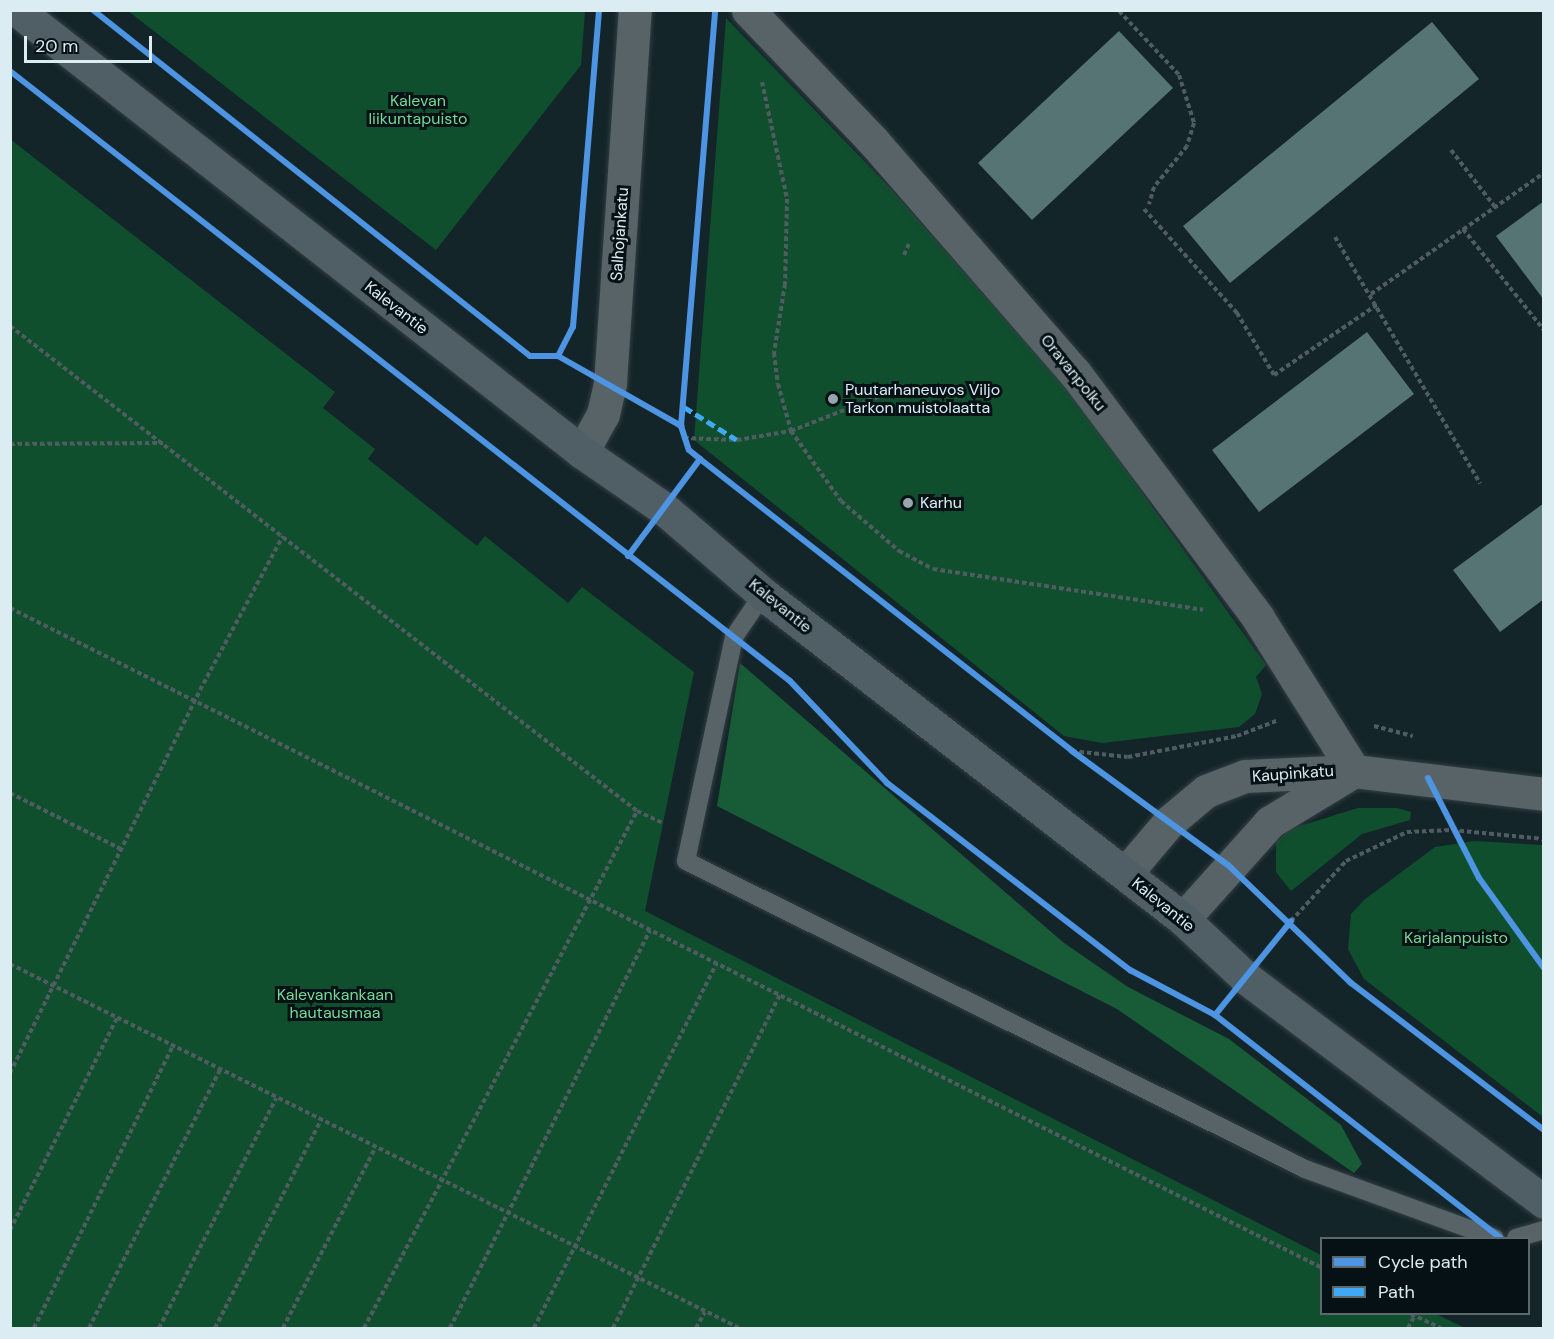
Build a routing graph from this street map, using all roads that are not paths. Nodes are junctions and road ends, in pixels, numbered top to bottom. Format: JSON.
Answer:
{"nodes":[{"id":1,"x":17,"y":10,"type":"edge"},
{"id":2,"x":635,"y":10,"type":"edge"},
{"id":3,"x":753,"y":16,"type":"edge"},
{"id":4,"x":582,"y":452,"type":"junction"},
{"id":5,"x":763,"y":594,"type":"junction"},
{"id":6,"x":1354,"y":771,"type":"junction"},
{"id":7,"x":1544,"y":794,"type":"edge"},
{"id":8,"x":1125,"y":874,"type":"junction"},
{"id":9,"x":1183,"y":919,"type":"junction"},
{"id":10,"x":1544,"y":1202,"type":"edge"},
{"id":11,"x":1544,"y":1230,"type":"edge"},
{"id":12,"x":1490,"y":1237,"type":"edge"},
{"id":13,"x":1522,"y":1237,"type":"edge"}],
"edges":[{"from":1,"to":4,"type":"main road","name":"Kalevantie"},
{"from":2,"to":4,"type":"street","name":"Salhojankatu"},
{"from":3,"to":6,"type":"street","name":"Oravanpolku"},
{"from":4,"to":5,"type":"main road","name":"Kalevantie"},
{"from":5,"to":8,"type":"main road","name":"Kalevantie"},
{"from":5,"to":12,"type":"lane"},
{"from":6,"to":7,"type":"street","name":"Kaupinkatu"},
{"from":6,"to":8,"type":"street","name":"Kaupinkatu"},
{"from":6,"to":9,"type":"street","name":"Kaupinkatu"},
{"from":8,"to":9,"type":"main road","name":"Kalevantie"},
{"from":9,"to":10,"type":"main road","name":"Kalevantie"},
{"from":11,"to":13,"type":"lane"}]}
